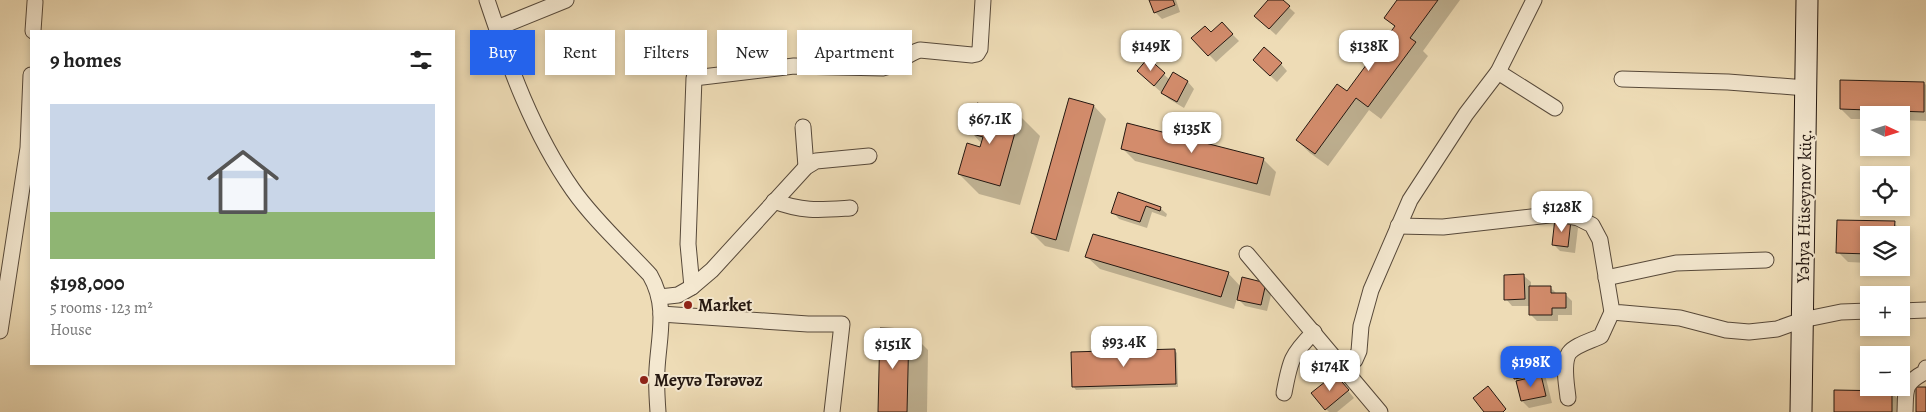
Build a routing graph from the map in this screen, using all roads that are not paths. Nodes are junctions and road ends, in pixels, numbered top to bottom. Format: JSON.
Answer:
{"nodes":[{"id":1,"x":487,"y":0,"type":"edge"},
{"id":2,"x":566,"y":0,"type":"edge"},
{"id":3,"x":983,"y":0,"type":"edge"},
{"id":4,"x":1534,"y":0,"type":"edge"},
{"id":5,"x":1807,"y":0,"type":"edge"},
{"id":6,"x":35,"y":2,"type":"dead end"},
{"id":7,"x":497,"y":28,"type":"junction"},
{"id":8,"x":33,"y":30,"type":"edge"},
{"id":9,"x":1498,"y":72,"type":"junction"},
{"id":10,"x":1622,"y":79,"type":"dead end"},
{"id":11,"x":1806,"y":88,"type":"junction"},
{"id":12,"x":30,"y":99,"type":"edge"},
{"id":13,"x":1555,"y":108,"type":"dead end"},
{"id":14,"x":803,"y":127,"type":"dead end"},
{"id":15,"x":869,"y":156,"type":"dead end"},
{"id":16,"x":806,"y":167,"type":"junction"},
{"id":17,"x":774,"y":201,"type":"junction"},
{"id":18,"x":850,"y":208,"type":"dead end"},
{"id":19,"x":1398,"y":226,"type":"junction"},
{"id":20,"x":1247,"y":254,"type":"dead end"},
{"id":21,"x":1766,"y":260,"type":"dead end"},
{"id":22,"x":1606,"y":278,"type":"junction"},
{"id":23,"x":692,"y":287,"type":"junction"},
{"id":24,"x":660,"y":297,"type":"junction"},
{"id":25,"x":1926,"y":310,"type":"edge"},
{"id":26,"x":1910,"y":311,"type":"edge"},
{"id":27,"x":1612,"y":312,"type":"junction"},
{"id":28,"x":1860,"y":312,"type":"edge"},
{"id":29,"x":661,"y":314,"type":"junction"},
{"id":30,"x":1802,"y":320,"type":"junction"},
{"id":31,"x":0,"y":331,"type":"edge"},
{"id":32,"x":1314,"y":332,"type":"junction"},
{"id":33,"x":1926,"y":368,"type":"edge"},
{"id":34,"x":1344,"y":369,"type":"junction"},
{"id":35,"x":1284,"y":392,"type":"dead end"},
{"id":36,"x":1568,"y":398,"type":"dead end"},
{"id":37,"x":658,"y":412,"type":"edge"},
{"id":38,"x":832,"y":412,"type":"edge"},
{"id":39,"x":1380,"y":412,"type":"edge"},
{"id":40,"x":1801,"y":412,"type":"edge"},
{"id":41,"x":1905,"y":412,"type":"edge"}],
"edges":[{"from":1,"to":7,"type":"street"},
{"from":2,"to":7,"type":"street"},
{"from":3,"to":23,"type":"street"},
{"from":4,"to":9,"type":"street"},
{"from":5,"to":11,"type":"street","name":"Yəhya Hüseynov küç."},
{"from":6,"to":8,"type":"street"},
{"from":7,"to":24,"type":"street"},
{"from":9,"to":13,"type":"street"},
{"from":9,"to":19,"type":"street"},
{"from":10,"to":11,"type":"street"},
{"from":11,"to":30,"type":"street","name":"Yəhya Hüseynov küç."},
{"from":12,"to":31,"type":"street"},
{"from":14,"to":16,"type":"street"},
{"from":15,"to":16,"type":"street"},
{"from":16,"to":17,"type":"street"},
{"from":17,"to":18,"type":"street"},
{"from":17,"to":23,"type":"street"},
{"from":19,"to":22,"type":"street"},
{"from":19,"to":34,"type":"street"},
{"from":20,"to":32,"type":"street"},
{"from":21,"to":22,"type":"street"},
{"from":22,"to":27,"type":"street"},
{"from":23,"to":24,"type":"street"},
{"from":24,"to":29,"type":"street"},
{"from":25,"to":26,"type":"street"},
{"from":27,"to":30,"type":"street"},
{"from":27,"to":36,"type":"street"},
{"from":28,"to":30,"type":"street"},
{"from":29,"to":37,"type":"street"},
{"from":29,"to":38,"type":"street"},
{"from":30,"to":40,"type":"street","name":"Yəhya Hüseynov küç."},
{"from":32,"to":34,"type":"street"},
{"from":32,"to":35,"type":"street"},
{"from":33,"to":41,"type":"street"},
{"from":34,"to":39,"type":"street"}]}
